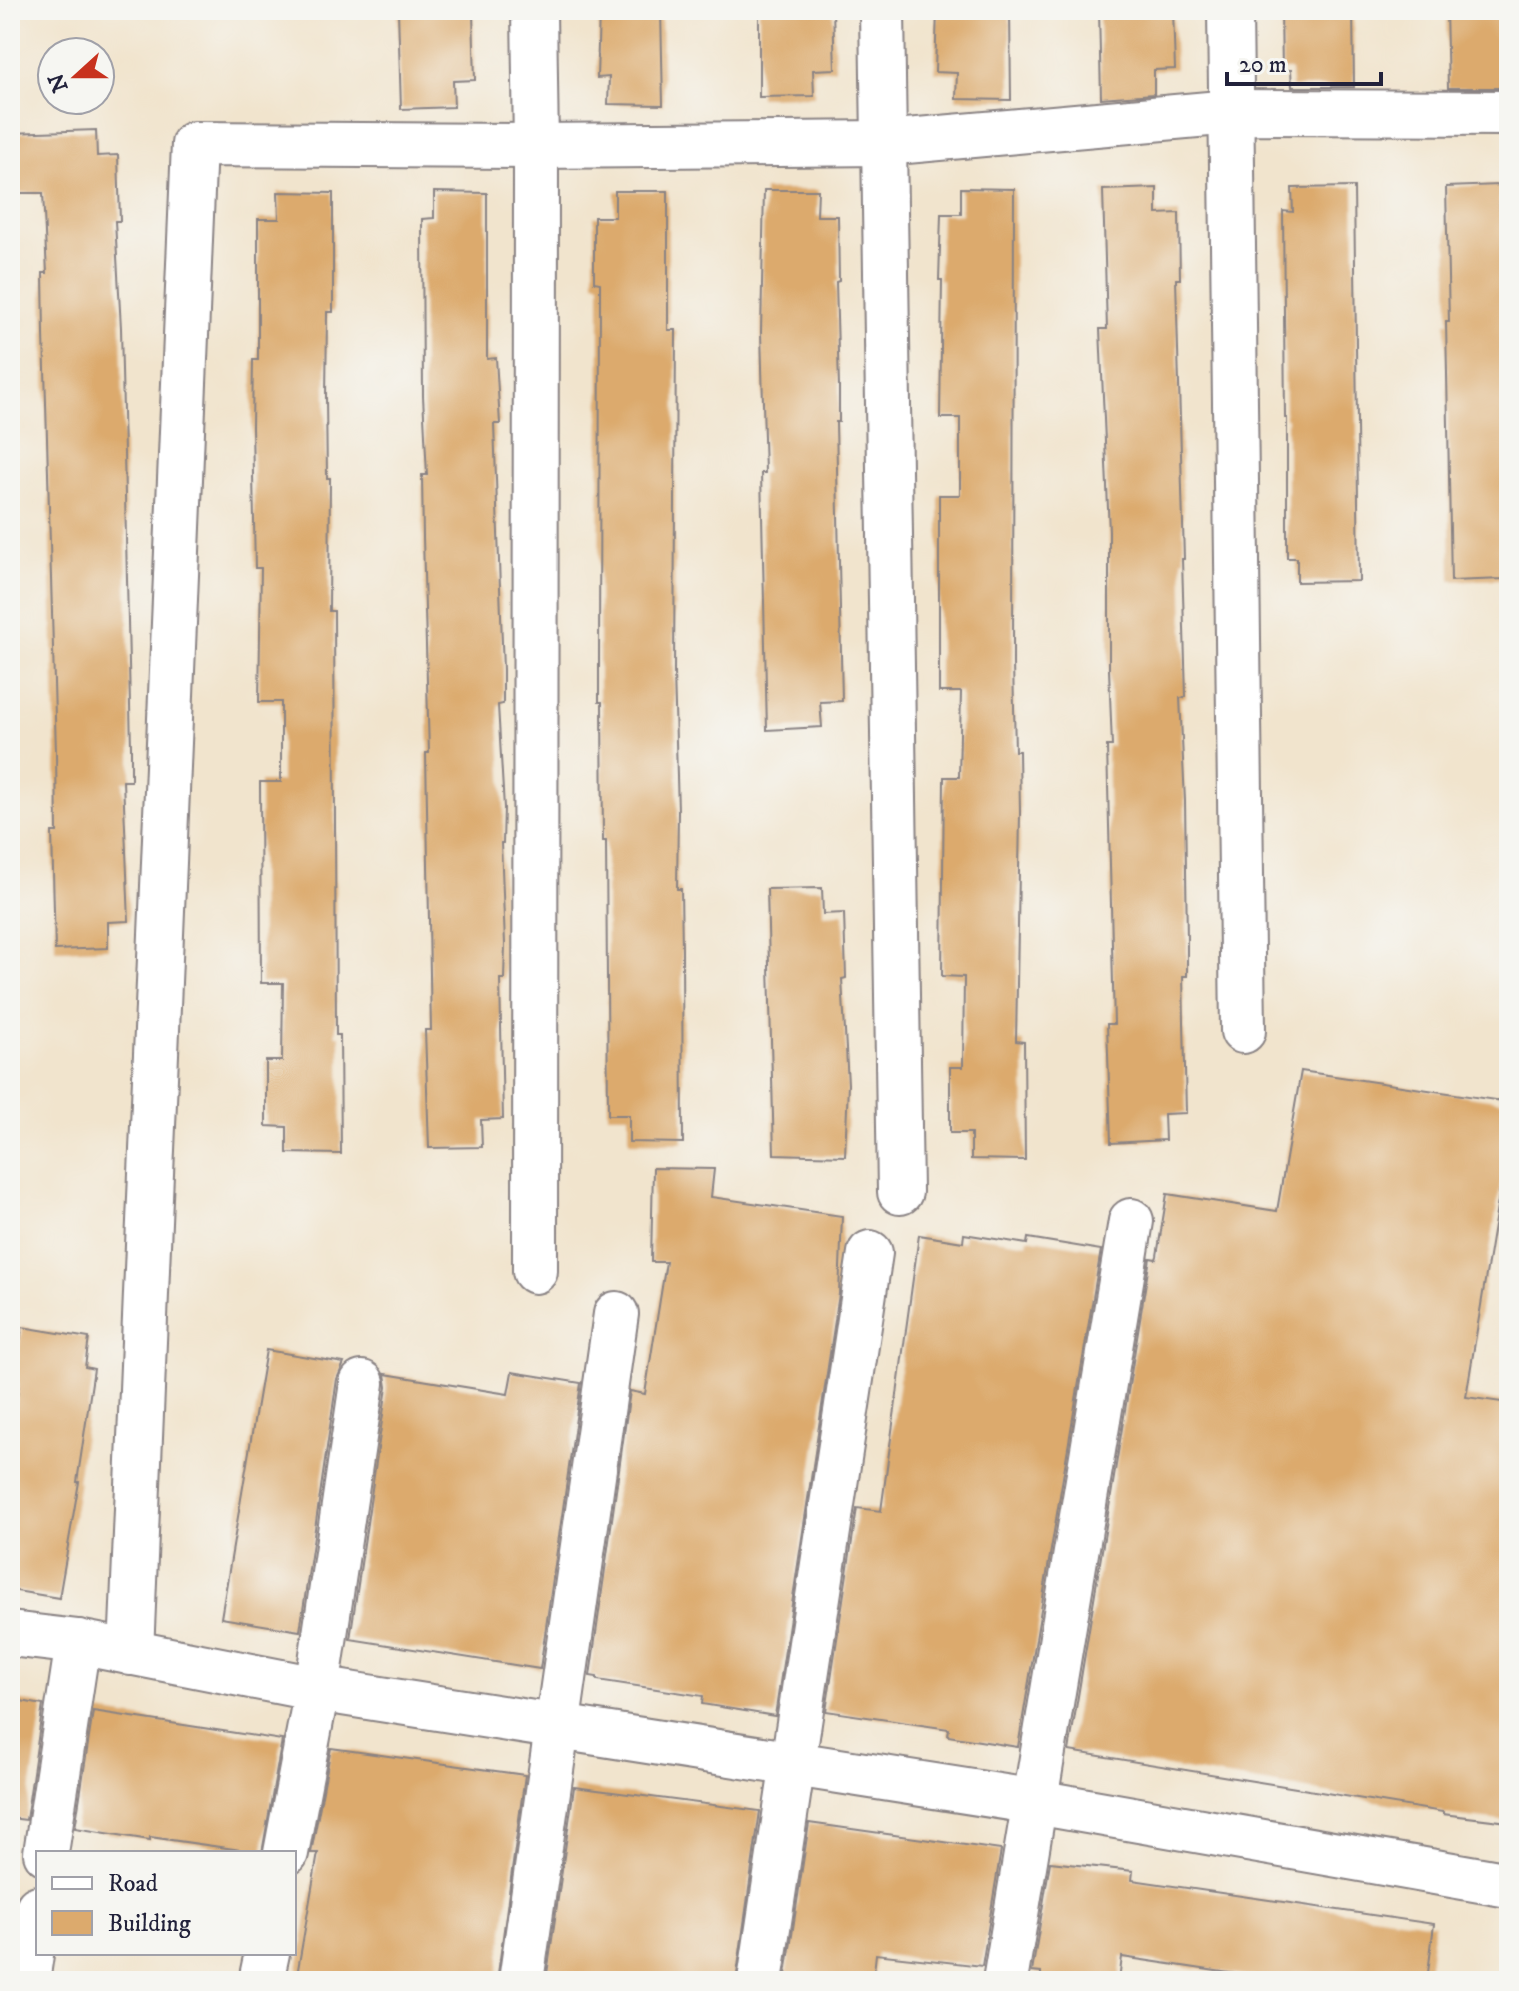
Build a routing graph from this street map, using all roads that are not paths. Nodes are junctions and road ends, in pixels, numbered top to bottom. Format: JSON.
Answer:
{"nodes":[{"id":1,"x":534,"y":10,"type":"edge"},
{"id":2,"x":882,"y":10,"type":"edge"},
{"id":3,"x":1230,"y":10,"type":"edge"},
{"id":4,"x":1231,"y":112,"type":"junction"},
{"id":5,"x":1509,"y":113,"type":"edge"},
{"id":6,"x":884,"y":143,"type":"junction"},
{"id":7,"x":536,"y":146,"type":"junction"},
{"id":8,"x":1243,"y":1031,"type":"dead end"},
{"id":9,"x":900,"y":1192,"type":"dead end"},
{"id":10,"x":1131,"y":1221,"type":"dead end"},
{"id":11,"x":870,"y":1253,"type":"dead end"},
{"id":12,"x":535,"y":1271,"type":"dead end"},
{"id":13,"x":616,"y":1314,"type":"dead end"},
{"id":14,"x":362,"y":1383,"type":"dead end"},
{"id":15,"x":10,"y":1634,"type":"edge"},
{"id":16,"x":78,"y":1642,"type":"junction"},
{"id":17,"x":131,"y":1653,"type":"junction"},
{"id":18,"x":317,"y":1689,"type":"junction"},
{"id":19,"x":557,"y":1725,"type":"junction"},
{"id":20,"x":793,"y":1765,"type":"junction"},
{"id":21,"x":1036,"y":1802,"type":"junction"},
{"id":22,"x":46,"y":1851,"type":"edge"},
{"id":23,"x":286,"y":1851,"type":"edge"},
{"id":24,"x":1509,"y":1885,"type":"edge"},
{"id":25,"x":36,"y":1921,"type":"edge"},
{"id":26,"x":267,"y":1955,"type":"edge"},
{"id":27,"x":27,"y":1981,"type":"edge"},
{"id":28,"x":261,"y":1981,"type":"edge"},
{"id":29,"x":521,"y":1981,"type":"edge"},
{"id":30,"x":760,"y":1981,"type":"edge"},
{"id":31,"x":1005,"y":1981,"type":"edge"}],
"edges":[{"from":1,"to":7,"type":"street"},
{"from":2,"to":6,"type":"street"},
{"from":3,"to":4,"type":"street"},
{"from":4,"to":5,"type":"street"},
{"from":4,"to":6,"type":"street"},
{"from":4,"to":8,"type":"street"},
{"from":6,"to":7,"type":"street"},
{"from":6,"to":9,"type":"street"},
{"from":7,"to":12,"type":"street"},
{"from":7,"to":17,"type":"street"},
{"from":10,"to":21,"type":"street"},
{"from":11,"to":20,"type":"street"},
{"from":13,"to":19,"type":"street"},
{"from":14,"to":18,"type":"street"},
{"from":15,"to":16,"type":"street"},
{"from":16,"to":17,"type":"street"},
{"from":16,"to":22,"type":"street"},
{"from":17,"to":18,"type":"street"},
{"from":18,"to":19,"type":"street"},
{"from":18,"to":23,"type":"street"},
{"from":19,"to":20,"type":"street"},
{"from":19,"to":29,"type":"street"},
{"from":20,"to":21,"type":"street"},
{"from":20,"to":30,"type":"street"},
{"from":21,"to":24,"type":"street"},
{"from":21,"to":31,"type":"street"},
{"from":25,"to":27,"type":"street"},
{"from":26,"to":28,"type":"street"}]}
